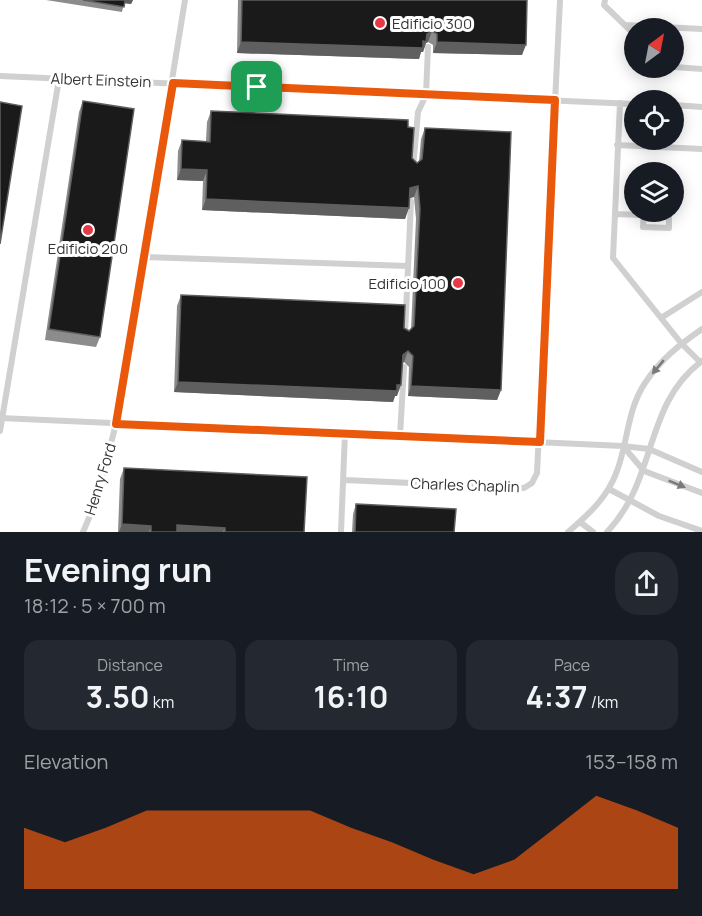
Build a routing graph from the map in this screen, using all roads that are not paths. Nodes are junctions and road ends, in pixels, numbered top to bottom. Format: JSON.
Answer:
{"nodes":[{"id":1,"x":185,"y":0,"type":"edge"},
{"id":2,"x":560,"y":0,"type":"edge"},
{"id":3,"x":605,"y":0,"type":"edge"},
{"id":4,"x":624,"y":24,"type":"edge"},
{"id":5,"x":684,"y":27,"type":"edge"},
{"id":6,"x":702,"y":28,"type":"edge"},
{"id":7,"x":428,"y":47,"type":"edge"},
{"id":8,"x":684,"y":68,"type":"edge"},
{"id":9,"x":702,"y":69,"type":"edge"},
{"id":10,"x":0,"y":76,"type":"edge"},
{"id":11,"x":59,"y":79,"type":"junction"},
{"id":12,"x":173,"y":83,"type":"junction"},
{"id":13,"x":426,"y":94,"type":"junction"},
{"id":14,"x":555,"y":100,"type":"junction"},
{"id":15,"x":620,"y":103,"type":"junction"},
{"id":16,"x":624,"y":103,"type":"edge"},
{"id":17,"x":684,"y":105,"type":"edge"},
{"id":18,"x":702,"y":106,"type":"edge"},
{"id":19,"x":617,"y":145,"type":"junction"},
{"id":20,"x":702,"y":149,"type":"edge"},
{"id":21,"x":413,"y":169,"type":"edge"},
{"id":22,"x":411,"y":201,"type":"edge"},
{"id":23,"x":615,"y":214,"type":"junction"},
{"id":24,"x":624,"y":214,"type":"edge"},
{"id":25,"x":643,"y":222,"type":"edge"},
{"id":26,"x":669,"y":222,"type":"edge"},
{"id":27,"x":144,"y":257,"type":"junction"},
{"id":28,"x":408,"y":266,"type":"junction"},
{"id":29,"x":702,"y":292,"type":"edge"},
{"id":30,"x":661,"y":318,"type":"junction"},
{"id":31,"x":702,"y":328,"type":"edge"},
{"id":32,"x":405,"y":337,"type":"edge"},
{"id":33,"x":681,"y":343,"type":"junction"},
{"id":34,"x":701,"y":361,"type":"edge"},
{"id":35,"x":404,"y":367,"type":"edge"},
{"id":36,"x":1,"y":418,"type":"edge"},
{"id":37,"x":116,"y":424,"type":"junction"},
{"id":38,"x":0,"y":431,"type":"edge"},
{"id":39,"x":345,"y":433,"type":"junction"},
{"id":40,"x":400,"y":435,"type":"junction"},
{"id":41,"x":540,"y":442,"type":"junction"},
{"id":42,"x":623,"y":446,"type":"junction"},
{"id":43,"x":649,"y":449,"type":"junction"},
{"id":44,"x":644,"y":471,"type":"junction"},
{"id":45,"x":702,"y":472,"type":"edge"},
{"id":46,"x":344,"y":480,"type":"junction"},
{"id":47,"x":609,"y":489,"type":"junction"},
{"id":48,"x":702,"y":493,"type":"edge"},
{"id":49,"x":632,"y":501,"type":"junction"},
{"id":50,"x":580,"y":522,"type":"junction"},
{"id":51,"x":702,"y":531,"type":"edge"},
{"id":52,"x":83,"y":532,"type":"edge"},
{"id":53,"x":341,"y":532,"type":"edge"},
{"id":54,"x":568,"y":532,"type":"edge"},
{"id":55,"x":593,"y":532,"type":"edge"},
{"id":56,"x":607,"y":532,"type":"edge"}],
"edges":[{"from":1,"to":12,"type":"lane","name":"Henry Ford"},
{"from":2,"to":14,"type":"lane","name":"Charles Chaplin"},
{"from":3,"to":4,"type":"lane"},
{"from":5,"to":6,"type":"lane"},
{"from":7,"to":13,"type":"lane"},
{"from":8,"to":9,"type":"lane"},
{"from":10,"to":11,"type":"lane","name":"Albert Einstein"},
{"from":11,"to":12,"type":"lane","name":"Albert Einstein"},
{"from":11,"to":36,"type":"lane"},
{"from":12,"to":13,"type":"lane","name":"Albert Einstein"},
{"from":12,"to":27,"type":"lane","name":"Henry Ford"},
{"from":13,"to":14,"type":"lane","name":"Albert Einstein"},
{"from":13,"to":21,"type":"lane"},
{"from":14,"to":15,"type":"lane","name":"Albert Einstein"},
{"from":14,"to":41,"type":"lane","name":"Charles Chaplin"},
{"from":15,"to":16,"type":"lane","name":"Albert Einstein"},
{"from":15,"to":19,"type":"lane"},
{"from":17,"to":18,"type":"lane"},
{"from":19,"to":20,"type":"lane"},
{"from":19,"to":23,"type":"lane"},
{"from":22,"to":28,"type":"lane"},
{"from":23,"to":24,"type":"lane"},
{"from":23,"to":30,"type":"lane"},
{"from":25,"to":26,"type":"lane"},
{"from":27,"to":28,"type":"lane"},
{"from":27,"to":37,"type":"lane","name":"Henry Ford"},
{"from":28,"to":32,"type":"lane"},
{"from":29,"to":30,"type":"lane"},
{"from":30,"to":33,"type":"lane"},
{"from":31,"to":33,"type":"lane"},
{"from":33,"to":34,"type":"lane"},
{"from":33,"to":42,"type":"lane","one_way":true},
{"from":34,"to":43,"type":"lane"},
{"from":35,"to":40,"type":"lane"},
{"from":36,"to":37,"type":"lane"},
{"from":36,"to":38,"type":"lane"},
{"from":37,"to":39,"type":"lane"},
{"from":37,"to":52,"type":"lane","name":"Henry Ford"},
{"from":39,"to":40,"type":"lane"},
{"from":39,"to":46,"type":"lane"},
{"from":40,"to":41,"type":"lane"},
{"from":41,"to":42,"type":"lane"},
{"from":41,"to":46,"type":"lane","name":"Charles Chaplin"},
{"from":42,"to":43,"type":"lane"},
{"from":42,"to":44,"type":"lane"},
{"from":42,"to":47,"type":"lane"},
{"from":43,"to":44,"type":"lane"},
{"from":43,"to":45,"type":"lane"},
{"from":44,"to":48,"type":"lane","one_way":true},
{"from":44,"to":49,"type":"lane"},
{"from":46,"to":53,"type":"lane"},
{"from":47,"to":49,"type":"lane"},
{"from":47,"to":50,"type":"lane"},
{"from":49,"to":51,"type":"lane"},
{"from":49,"to":56,"type":"lane"},
{"from":50,"to":54,"type":"lane"},
{"from":50,"to":55,"type":"lane"}]}
